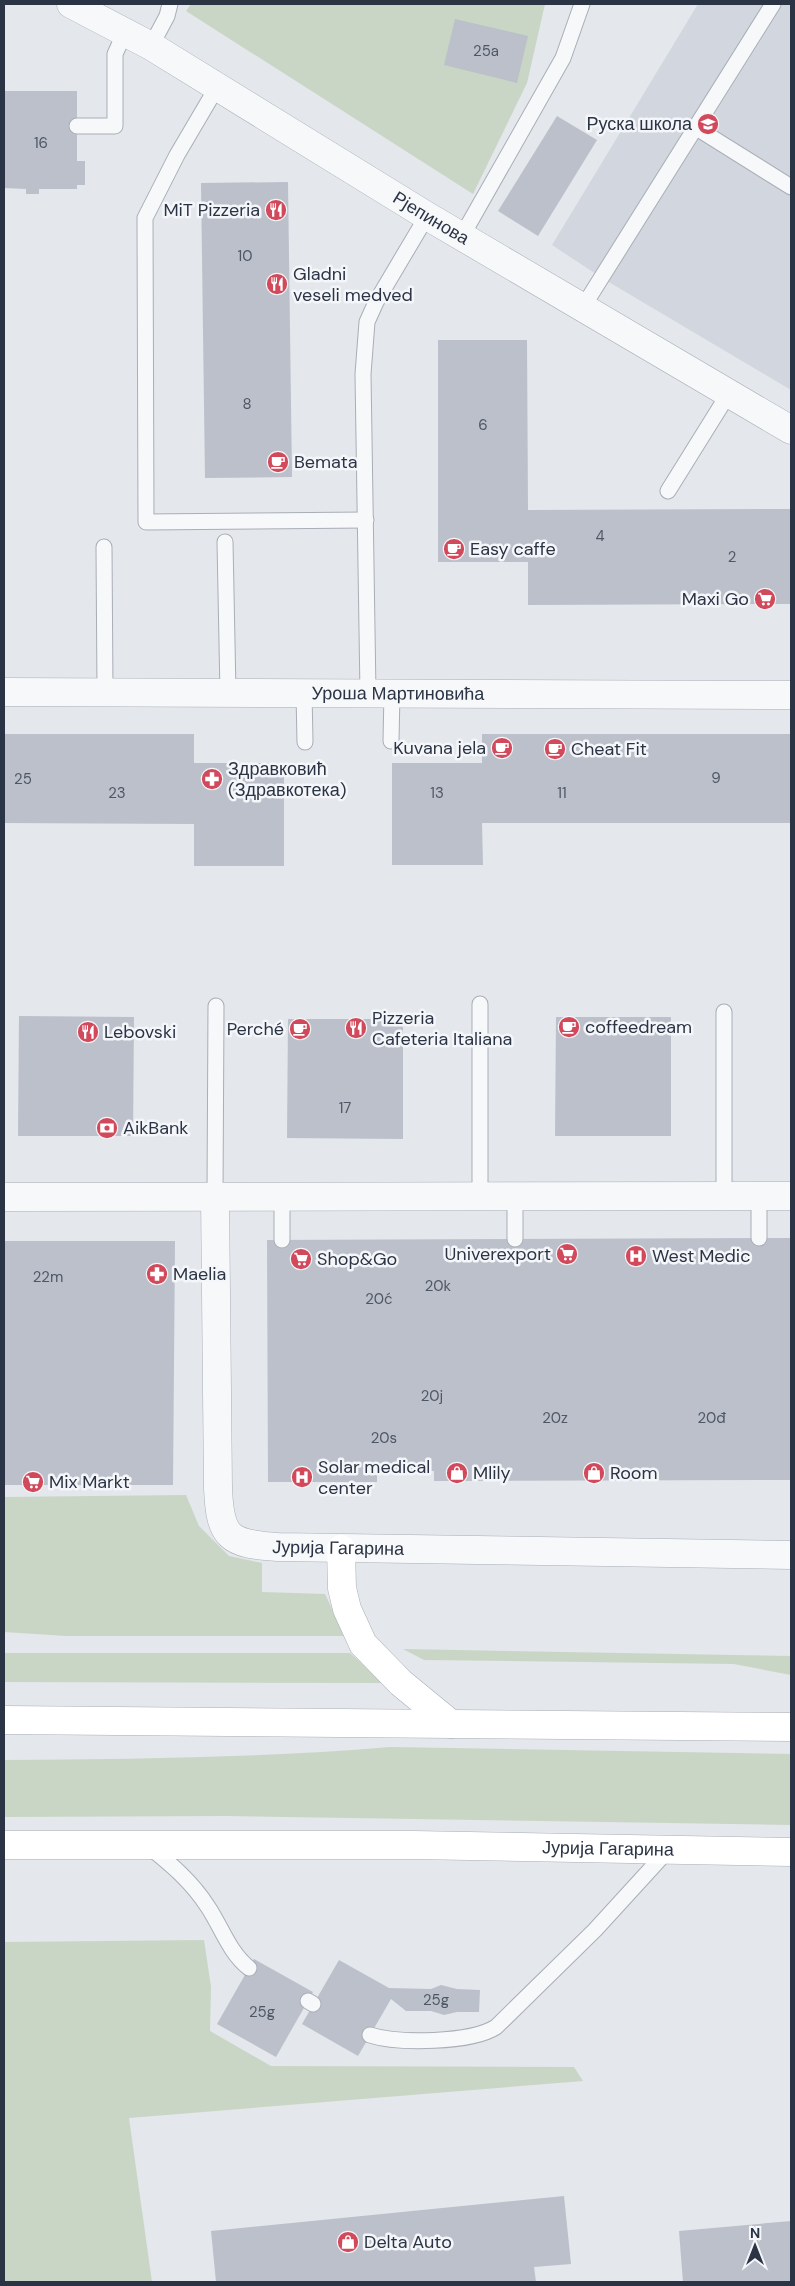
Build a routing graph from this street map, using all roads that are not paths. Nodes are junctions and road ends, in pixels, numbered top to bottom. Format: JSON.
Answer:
{"nodes":[{"id":1,"x":71,"y":4,"type":"edge"},
{"id":2,"x":170,"y":4,"type":"edge"},
{"id":3,"x":582,"y":4,"type":"edge"},
{"id":4,"x":773,"y":4,"type":"edge"},
{"id":5,"x":125,"y":32,"type":"junction"},
{"id":6,"x":151,"y":46,"type":"junction"},
{"id":7,"x":217,"y":87,"type":"junction"},
{"id":8,"x":78,"y":126,"type":"dead end"},
{"id":9,"x":696,"y":127,"type":"junction"},
{"id":10,"x":791,"y":187,"type":"edge"},
{"id":11,"x":428,"y":216,"type":"junction"},
{"id":12,"x":462,"y":236,"type":"junction"},
{"id":13,"x":583,"y":307,"type":"junction"},
{"id":14,"x":729,"y":393,"type":"junction"},
{"id":15,"x":791,"y":430,"type":"edge"},
{"id":16,"x":668,"y":491,"type":"dead end"},
{"id":17,"x":366,"y":520,"type":"junction"},
{"id":18,"x":225,"y":542,"type":"dead end"},
{"id":19,"x":104,"y":547,"type":"dead end"},
{"id":20,"x":4,"y":692,"type":"edge"},
{"id":21,"x":105,"y":692,"type":"junction"},
{"id":22,"x":228,"y":693,"type":"junction"},
{"id":23,"x":304,"y":693,"type":"junction"},
{"id":24,"x":380,"y":693,"type":"junction"},
{"id":25,"x":791,"y":695,"type":"edge"},
{"id":26,"x":391,"y":741,"type":"dead end"},
{"id":27,"x":306,"y":742,"type":"dead end"},
{"id":28,"x":480,"y":1004,"type":"dead end"},
{"id":29,"x":216,"y":1006,"type":"dead end"},
{"id":30,"x":724,"y":1012,"type":"dead end"},
{"id":31,"x":724,"y":1195,"type":"junction"},
{"id":32,"x":216,"y":1196,"type":"junction"},
{"id":33,"x":282,"y":1196,"type":"junction"},
{"id":34,"x":480,"y":1196,"type":"junction"},
{"id":35,"x":515,"y":1196,"type":"junction"},
{"id":36,"x":759,"y":1196,"type":"junction"},
{"id":37,"x":791,"y":1196,"type":"edge"},
{"id":38,"x":4,"y":1198,"type":"edge"},
{"id":39,"x":759,"y":1238,"type":"dead end"},
{"id":40,"x":515,"y":1239,"type":"dead end"},
{"id":41,"x":282,"y":1240,"type":"dead end"},
{"id":42,"x":341,"y":1549,"type":"junction"},
{"id":43,"x":791,"y":1555,"type":"edge"},
{"id":44,"x":4,"y":1720,"type":"edge"},
{"id":45,"x":451,"y":1724,"type":"junction"},
{"id":46,"x":791,"y":1727,"type":"edge"},
{"id":47,"x":4,"y":1845,"type":"edge"},
{"id":48,"x":147,"y":1845,"type":"junction"},
{"id":49,"x":668,"y":1849,"type":"junction"},
{"id":50,"x":791,"y":1852,"type":"edge"},
{"id":51,"x":249,"y":1968,"type":"dead end"},
{"id":52,"x":370,"y":2035,"type":"dead end"}],
"edges":[{"from":1,"to":5,"type":"street","name":"Рјепинова"},
{"from":2,"to":6,"type":"lane"},
{"from":3,"to":12,"type":"lane"},
{"from":4,"to":9,"type":"lane"},
{"from":5,"to":6,"type":"street","name":"Рјепинова"},
{"from":5,"to":8,"type":"lane"},
{"from":6,"to":7,"type":"street","name":"Рјепинова"},
{"from":7,"to":11,"type":"street","name":"Рјепинова"},
{"from":7,"to":17,"type":"lane"},
{"from":9,"to":10,"type":"lane"},
{"from":9,"to":13,"type":"lane"},
{"from":11,"to":12,"type":"street","name":"Рјепинова"},
{"from":11,"to":17,"type":"lane"},
{"from":12,"to":13,"type":"street","name":"Рјепинова"},
{"from":13,"to":14,"type":"street","name":"Рјепинова"},
{"from":14,"to":15,"type":"street","name":"Рјепинова"},
{"from":14,"to":16,"type":"lane"},
{"from":17,"to":24,"type":"lane"},
{"from":18,"to":22,"type":"lane"},
{"from":19,"to":21,"type":"lane"},
{"from":20,"to":21,"type":"street","name":"Уроша Мартиновића"},
{"from":21,"to":22,"type":"street","name":"Уроша Мартиновића"},
{"from":22,"to":23,"type":"street","name":"Уроша Мартиновића"},
{"from":23,"to":24,"type":"street","name":"Уроша Мартиновића"},
{"from":23,"to":27,"type":"lane"},
{"from":24,"to":25,"type":"street","name":"Уроша Мартиновића"},
{"from":24,"to":26,"type":"lane"},
{"from":28,"to":34,"type":"lane"},
{"from":29,"to":32,"type":"lane"},
{"from":30,"to":31,"type":"lane"},
{"from":31,"to":35,"type":"street"},
{"from":31,"to":36,"type":"street"},
{"from":32,"to":33,"type":"street"},
{"from":32,"to":38,"type":"street"},
{"from":32,"to":42,"type":"street","name":"Јурија Гагарина"},
{"from":33,"to":34,"type":"street"},
{"from":33,"to":41,"type":"lane"},
{"from":34,"to":35,"type":"street"},
{"from":35,"to":40,"type":"lane"},
{"from":36,"to":37,"type":"street"},
{"from":36,"to":39,"type":"lane"},
{"from":42,"to":43,"type":"street","name":"Јурија Гагарина"},
{"from":42,"to":45,"type":"main road"},
{"from":44,"to":45,"type":"main road"},
{"from":45,"to":46,"type":"main road"},
{"from":47,"to":48,"type":"main road","name":"Јурија Гагарина"},
{"from":48,"to":49,"type":"main road","name":"Јурија Гагарина"},
{"from":48,"to":51,"type":"lane"},
{"from":49,"to":50,"type":"main road","name":"Јурија Гагарина"},
{"from":49,"to":52,"type":"lane"}]}
